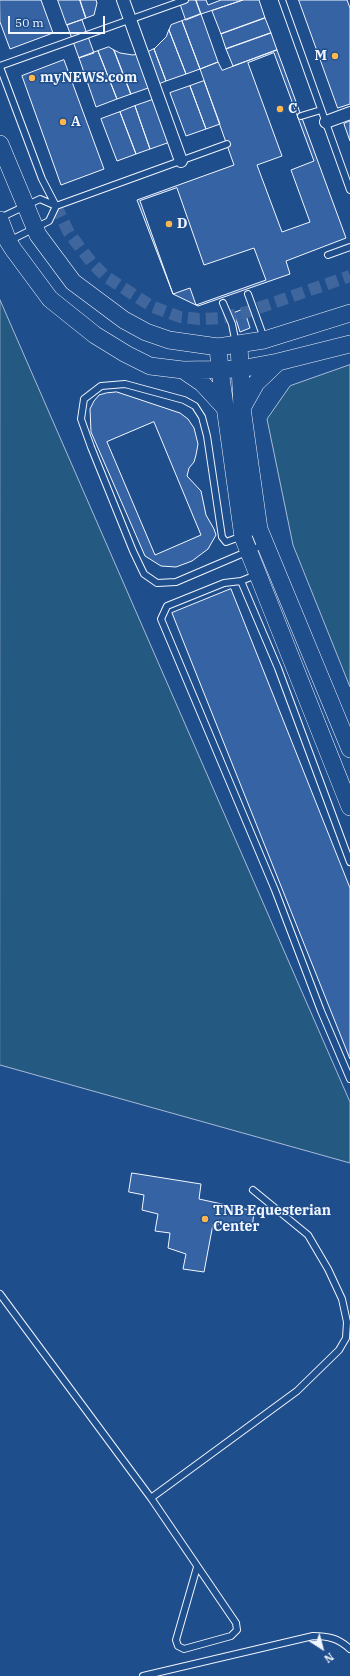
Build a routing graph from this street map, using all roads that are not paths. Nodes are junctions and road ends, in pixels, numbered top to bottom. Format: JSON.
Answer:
{"nodes":[{"id":1,"x":124,"y":0,"type":"edge"},
{"id":2,"x":185,"y":0,"type":"edge"},
{"id":3,"x":282,"y":0,"type":"edge"},
{"id":4,"x":130,"y":20,"type":"junction"},
{"id":5,"x":0,"y":67,"type":"edge"},
{"id":6,"x":321,"y":110,"type":"junction"},
{"id":7,"x":350,"y":113,"type":"edge"},
{"id":8,"x":301,"y":116,"type":"dead end"},
{"id":9,"x":326,"y":122,"type":"junction"},
{"id":10,"x":0,"y":144,"type":"edge"},
{"id":11,"x":227,"y":144,"type":"dead end"},
{"id":12,"x":181,"y":161,"type":"junction"},
{"id":13,"x":350,"y":190,"type":"edge"},
{"id":14,"x":25,"y":206,"type":"junction"},
{"id":15,"x":56,"y":206,"type":"junction"},
{"id":16,"x":0,"y":219,"type":"edge"},
{"id":17,"x":35,"y":228,"type":"junction"},
{"id":18,"x":8,"y":241,"type":"junction"},
{"id":19,"x":350,"y":247,"type":"edge"},
{"id":20,"x":328,"y":255,"type":"dead end"},
{"id":21,"x":248,"y":294,"type":"dead end"},
{"id":22,"x":223,"y":303,"type":"dead end"},
{"id":23,"x":346,"y":315,"type":"edge"},
{"id":24,"x":264,"y":340,"type":"junction"},
{"id":25,"x":350,"y":344,"type":"edge"},
{"id":26,"x":237,"y":345,"type":"junction"},
{"id":27,"x":218,"y":347,"type":"junction"},
{"id":28,"x":278,"y":362,"type":"junction"},
{"id":29,"x":240,"y":369,"type":"junction"},
{"id":30,"x":183,"y":370,"type":"junction"},
{"id":31,"x":220,"y":370,"type":"junction"},
{"id":32,"x":233,"y":408,"type":"junction"},
{"id":33,"x":262,"y":537,"type":"junction"},
{"id":34,"x":246,"y":544,"type":"junction"},
{"id":35,"x":258,"y":575,"type":"junction"},
{"id":36,"x":240,"y":581,"type":"junction"},
{"id":37,"x":350,"y":749,"type":"edge"},
{"id":38,"x":350,"y":807,"type":"edge"},
{"id":39,"x":350,"y":862,"type":"edge"},
{"id":40,"x":350,"y":1079,"type":"edge"},
{"id":41,"x":253,"y":1190,"type":"dead end"},
{"id":42,"x":0,"y":1294,"type":"edge"},
{"id":43,"x":151,"y":1498,"type":"junction"},
{"id":44,"x":197,"y":1567,"type":"junction"},
{"id":45,"x":350,"y":1648,"type":"edge"},
{"id":46,"x":143,"y":1676,"type":"edge"}],
"edges":[{"from":1,"to":4,"type":"street"},
{"from":2,"to":4,"type":"lane"},
{"from":3,"to":6,"type":"lane"},
{"from":4,"to":5,"type":"lane"},
{"from":4,"to":12,"type":"street"},
{"from":5,"to":15,"type":"lane"},
{"from":6,"to":8,"type":"lane"},
{"from":6,"to":9,"type":"lane"},
{"from":7,"to":9,"type":"street"},
{"from":9,"to":13,"type":"lane"},
{"from":10,"to":14,"type":"street"},
{"from":11,"to":12,"type":"lane"},
{"from":12,"to":15,"type":"lane"},
{"from":14,"to":15,"type":"lane"},
{"from":14,"to":16,"type":"lane"},
{"from":14,"to":17,"type":"street"},
{"from":15,"to":17,"type":"lane"},
{"from":16,"to":18,"type":"street"},
{"from":17,"to":18,"type":"lane"},
{"from":17,"to":27,"type":"street"},
{"from":18,"to":30,"type":"street"},
{"from":19,"to":20,"type":"lane"},
{"from":21,"to":24,"type":"lane"},
{"from":22,"to":26,"type":"lane"},
{"from":23,"to":24,"type":"street"},
{"from":24,"to":26,"type":"street"},
{"from":25,"to":28,"type":"street"},
{"from":26,"to":27,"type":"street"},
{"from":26,"to":29,"type":"street"},
{"from":27,"to":31,"type":"street"},
{"from":28,"to":29,"type":"street"},
{"from":28,"to":32,"type":"street"},
{"from":29,"to":31,"type":"street"},
{"from":29,"to":32,"type":"street"},
{"from":30,"to":31,"type":"street"},
{"from":30,"to":32,"type":"street"},
{"from":31,"to":32,"type":"street"},
{"from":32,"to":33,"type":"street"},
{"from":32,"to":34,"type":"street"},
{"from":33,"to":34,"type":"lane"},
{"from":33,"to":34,"type":"lane"},
{"from":33,"to":37,"type":"street"},
{"from":34,"to":34,"type":"lane"},
{"from":34,"to":35,"type":"street"},
{"from":35,"to":36,"type":"lane"},
{"from":35,"to":38,"type":"street"},
{"from":36,"to":39,"type":"lane"},
{"from":36,"to":40,"type":"lane"},
{"from":41,"to":43,"type":"lane"},
{"from":42,"to":43,"type":"lane"},
{"from":43,"to":44,"type":"lane"},
{"from":44,"to":44,"type":"lane"},
{"from":45,"to":46,"type":"lane"}]}
